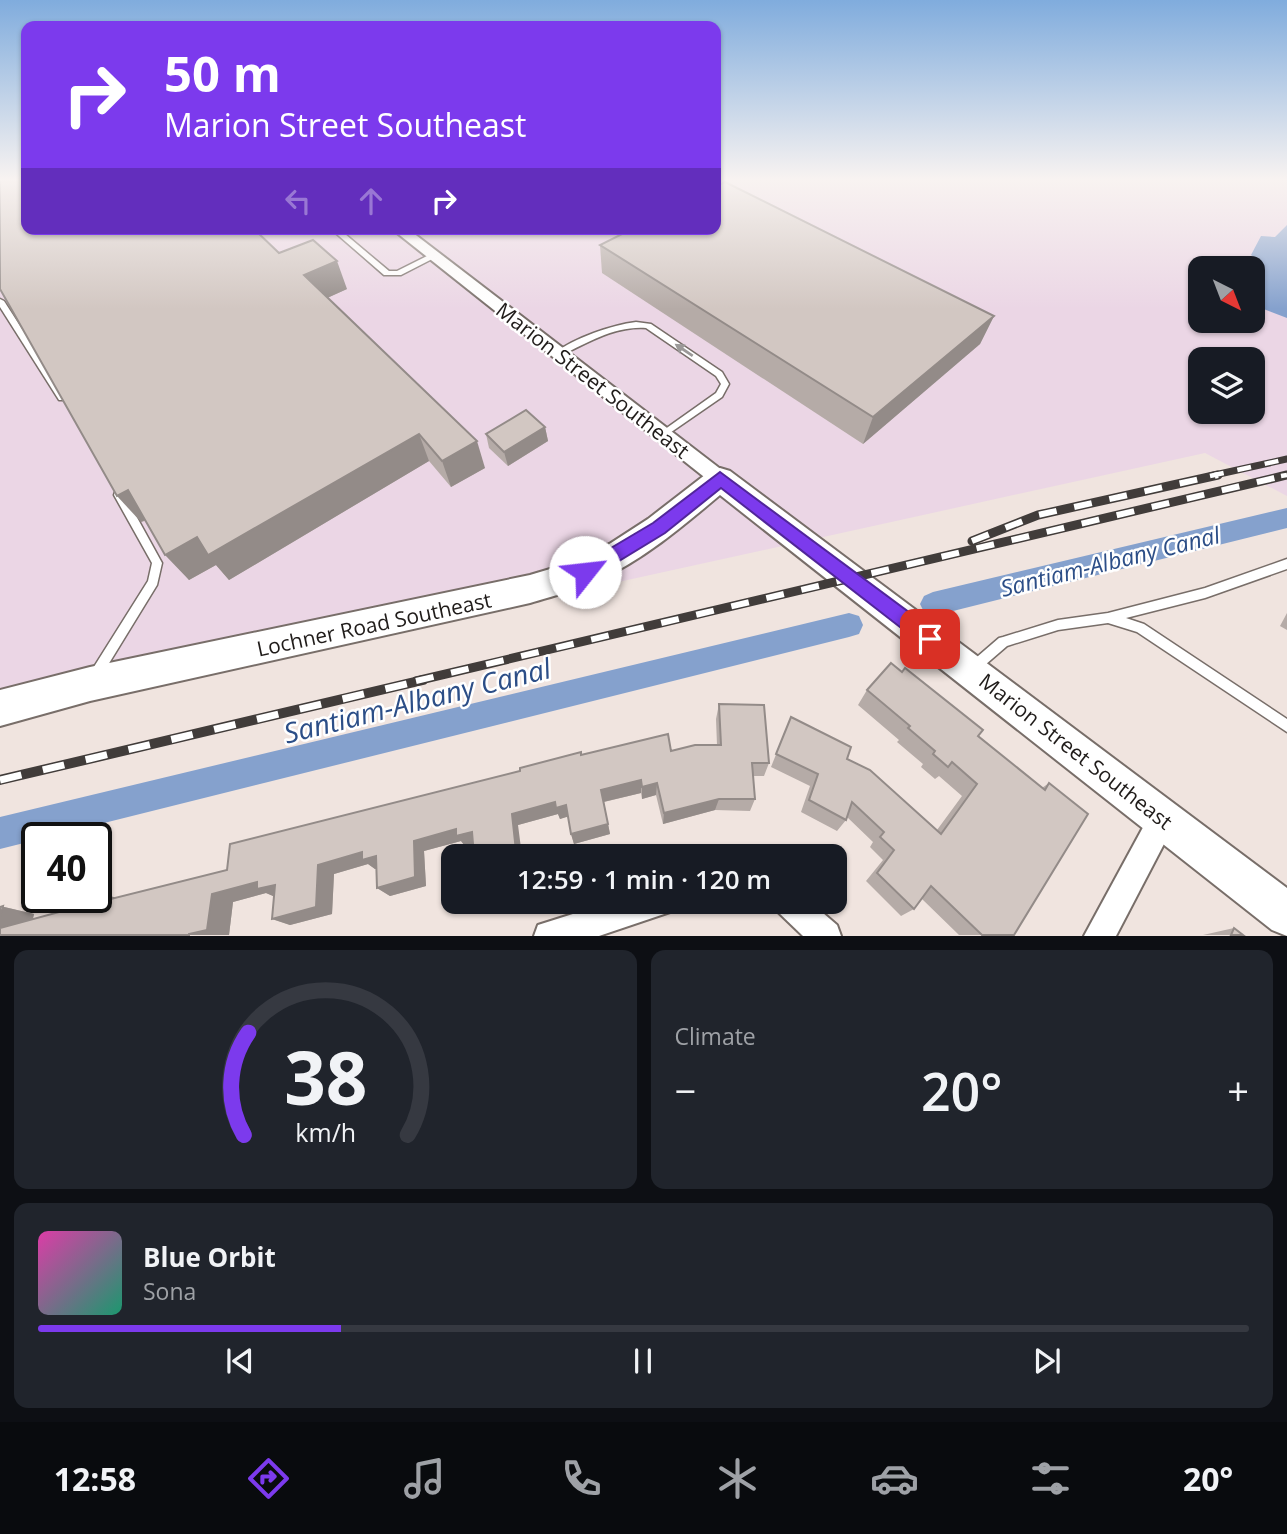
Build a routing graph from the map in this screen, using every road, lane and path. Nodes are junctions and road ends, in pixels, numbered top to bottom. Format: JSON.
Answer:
{"nodes":[{"id":1,"x":341,"y":235,"type":"edge"},
{"id":2,"x":406,"y":235,"type":"edge"},
{"id":3,"x":433,"y":256,"type":"junction"},
{"id":4,"x":0,"y":301,"type":"edge"},
{"id":5,"x":559,"y":353,"type":"junction"},
{"id":6,"x":70,"y":413,"type":"edge"},
{"id":7,"x":664,"y":434,"type":"junction"},
{"id":8,"x":720,"y":479,"type":"junction"},
{"id":9,"x":111,"y":481,"type":"edge"},
{"id":10,"x":1287,"y":564,"type":"edge"},
{"id":11,"x":1108,"y":618,"type":"junction"},
{"id":12,"x":970,"y":670,"type":"junction"},
{"id":13,"x":90,"y":684,"type":"junction"},
{"id":14,"x":0,"y":708,"type":"edge"},
{"id":15,"x":1287,"y":726,"type":"edge"},
{"id":16,"x":1163,"y":819,"type":"junction"},
{"id":17,"x":621,"y":914,"type":"edge"},
{"id":18,"x":801,"y":914,"type":"edge"},
{"id":19,"x":1287,"y":915,"type":"edge"},
{"id":20,"x":549,"y":936,"type":"edge"},
{"id":21,"x":826,"y":936,"type":"edge"},
{"id":22,"x":1099,"y":936,"type":"edge"}],
"edges":[{"from":1,"to":3,"type":"lane"},
{"from":2,"to":3,"type":"street","name":"Marion Street Southeast"},
{"from":3,"to":5,"type":"street","name":"Marion Street Southeast"},
{"from":4,"to":6,"type":"lane"},
{"from":5,"to":7,"type":"street","name":"Marion Street Southeast"},
{"from":7,"to":5,"type":"lane","one_way":true},
{"from":7,"to":8,"type":"street","name":"Marion Street Southeast"},
{"from":8,"to":12,"type":"street","name":"Marion Street Southeast"},
{"from":8,"to":13,"type":"street","name":"Lochner Road Southeast"},
{"from":9,"to":13,"type":"lane"},
{"from":10,"to":11,"type":"lane"},
{"from":11,"to":12,"type":"lane"},
{"from":11,"to":15,"type":"lane"},
{"from":12,"to":16,"type":"street","name":"Marion Street Southeast"},
{"from":13,"to":14,"type":"street","name":"Lochner Road Southeast"},
{"from":16,"to":19,"type":"street","name":"Marion Street Southeast"},
{"from":16,"to":22,"type":"street"},
{"from":17,"to":20,"type":"street"},
{"from":18,"to":21,"type":"street"}]}
